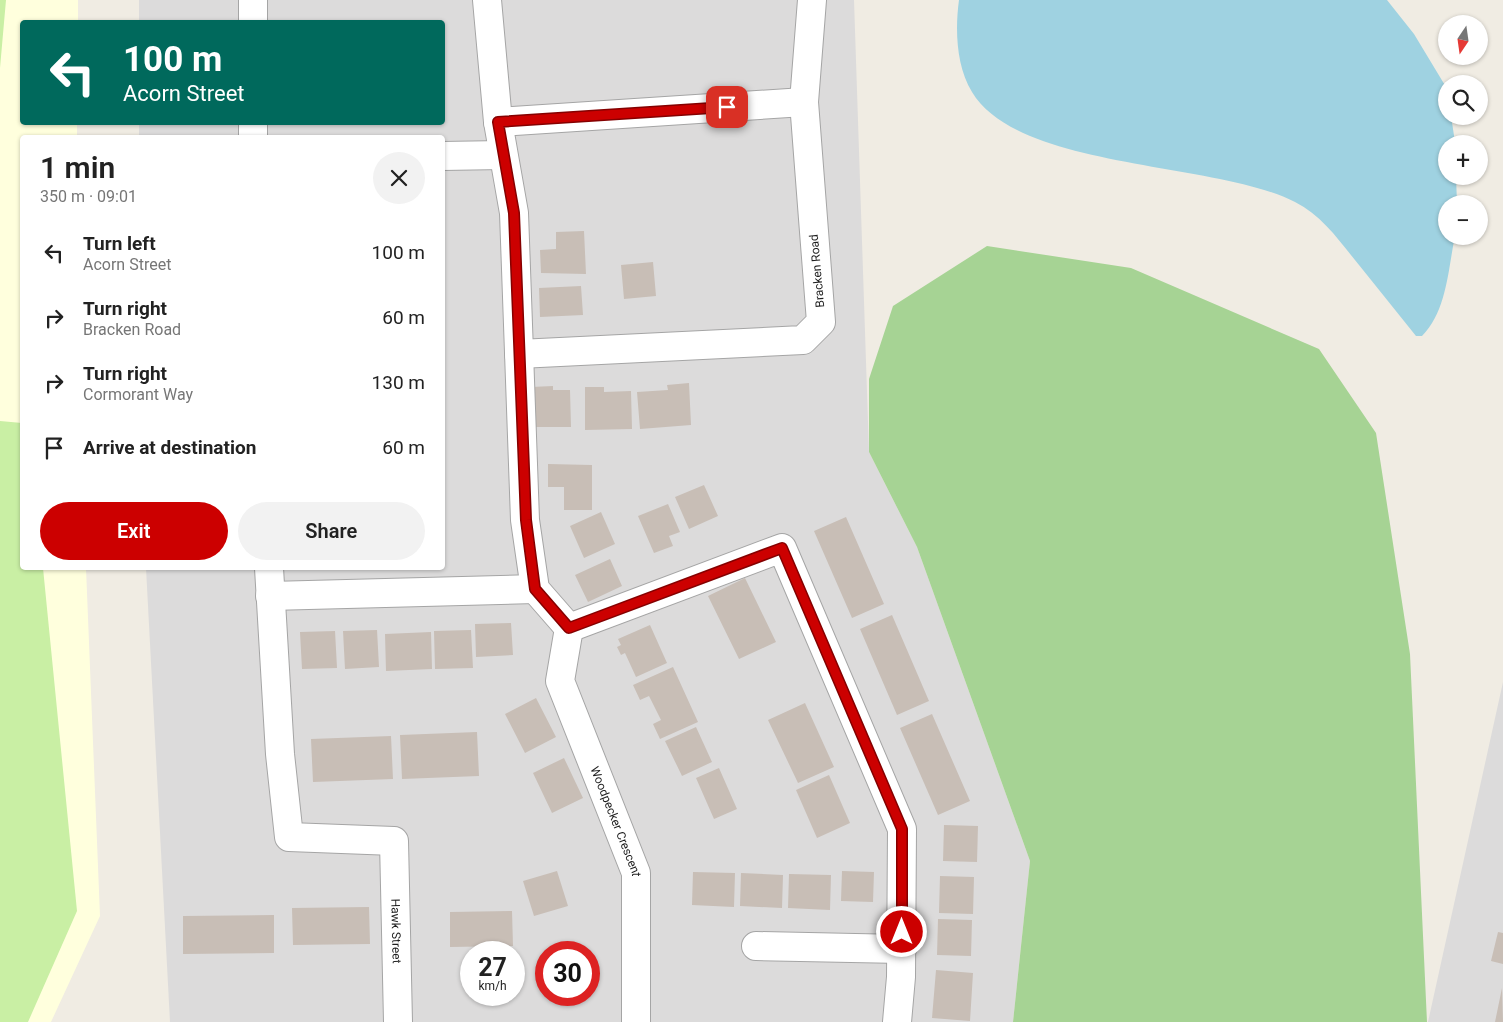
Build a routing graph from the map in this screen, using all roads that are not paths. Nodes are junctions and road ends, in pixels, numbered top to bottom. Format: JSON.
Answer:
{"nodes":[{"id":1,"x":253,"y":0,"type":"edge"},
{"id":2,"x":487,"y":0,"type":"edge"},
{"id":3,"x":812,"y":0,"type":"edge"},
{"id":4,"x":253,"y":20,"type":"edge"},
{"id":5,"x":804,"y":102,"type":"junction"},
{"id":6,"x":498,"y":122,"type":"junction"},
{"id":7,"x":504,"y":155,"type":"junction"},
{"id":8,"x":445,"y":156,"type":"edge"},
{"id":9,"x":518,"y":354,"type":"junction"},
{"id":10,"x":269,"y":570,"type":"edge"},
{"id":11,"x":535,"y":589,"type":"junction"},
{"id":12,"x":270,"y":596,"type":"junction"},
{"id":13,"x":569,"y":628,"type":"junction"},
{"id":14,"x":756,"y":946,"type":"dead end"},
{"id":15,"x":902,"y":949,"type":"junction"},
{"id":16,"x":398,"y":1022,"type":"edge"},
{"id":17,"x":636,"y":1022,"type":"edge"},
{"id":18,"x":897,"y":1022,"type":"edge"}],
"edges":[{"from":1,"to":4,"type":"street"},
{"from":2,"to":6,"type":"street"},
{"from":3,"to":5,"type":"street","name":"Bracken Road"},
{"from":5,"to":6,"type":"street"},
{"from":5,"to":9,"type":"street","name":"Bracken Road"},
{"from":6,"to":7,"type":"street"},
{"from":7,"to":8,"type":"street"},
{"from":7,"to":9,"type":"street"},
{"from":9,"to":11,"type":"street"},
{"from":10,"to":12,"type":"street"},
{"from":11,"to":12,"type":"street"},
{"from":11,"to":13,"type":"street"},
{"from":12,"to":16,"type":"street","name":"Hawk Street"},
{"from":13,"to":15,"type":"street"},
{"from":13,"to":17,"type":"street","name":"Woodpecker Crescent"},
{"from":14,"to":15,"type":"street"},
{"from":15,"to":18,"type":"street"}]}
